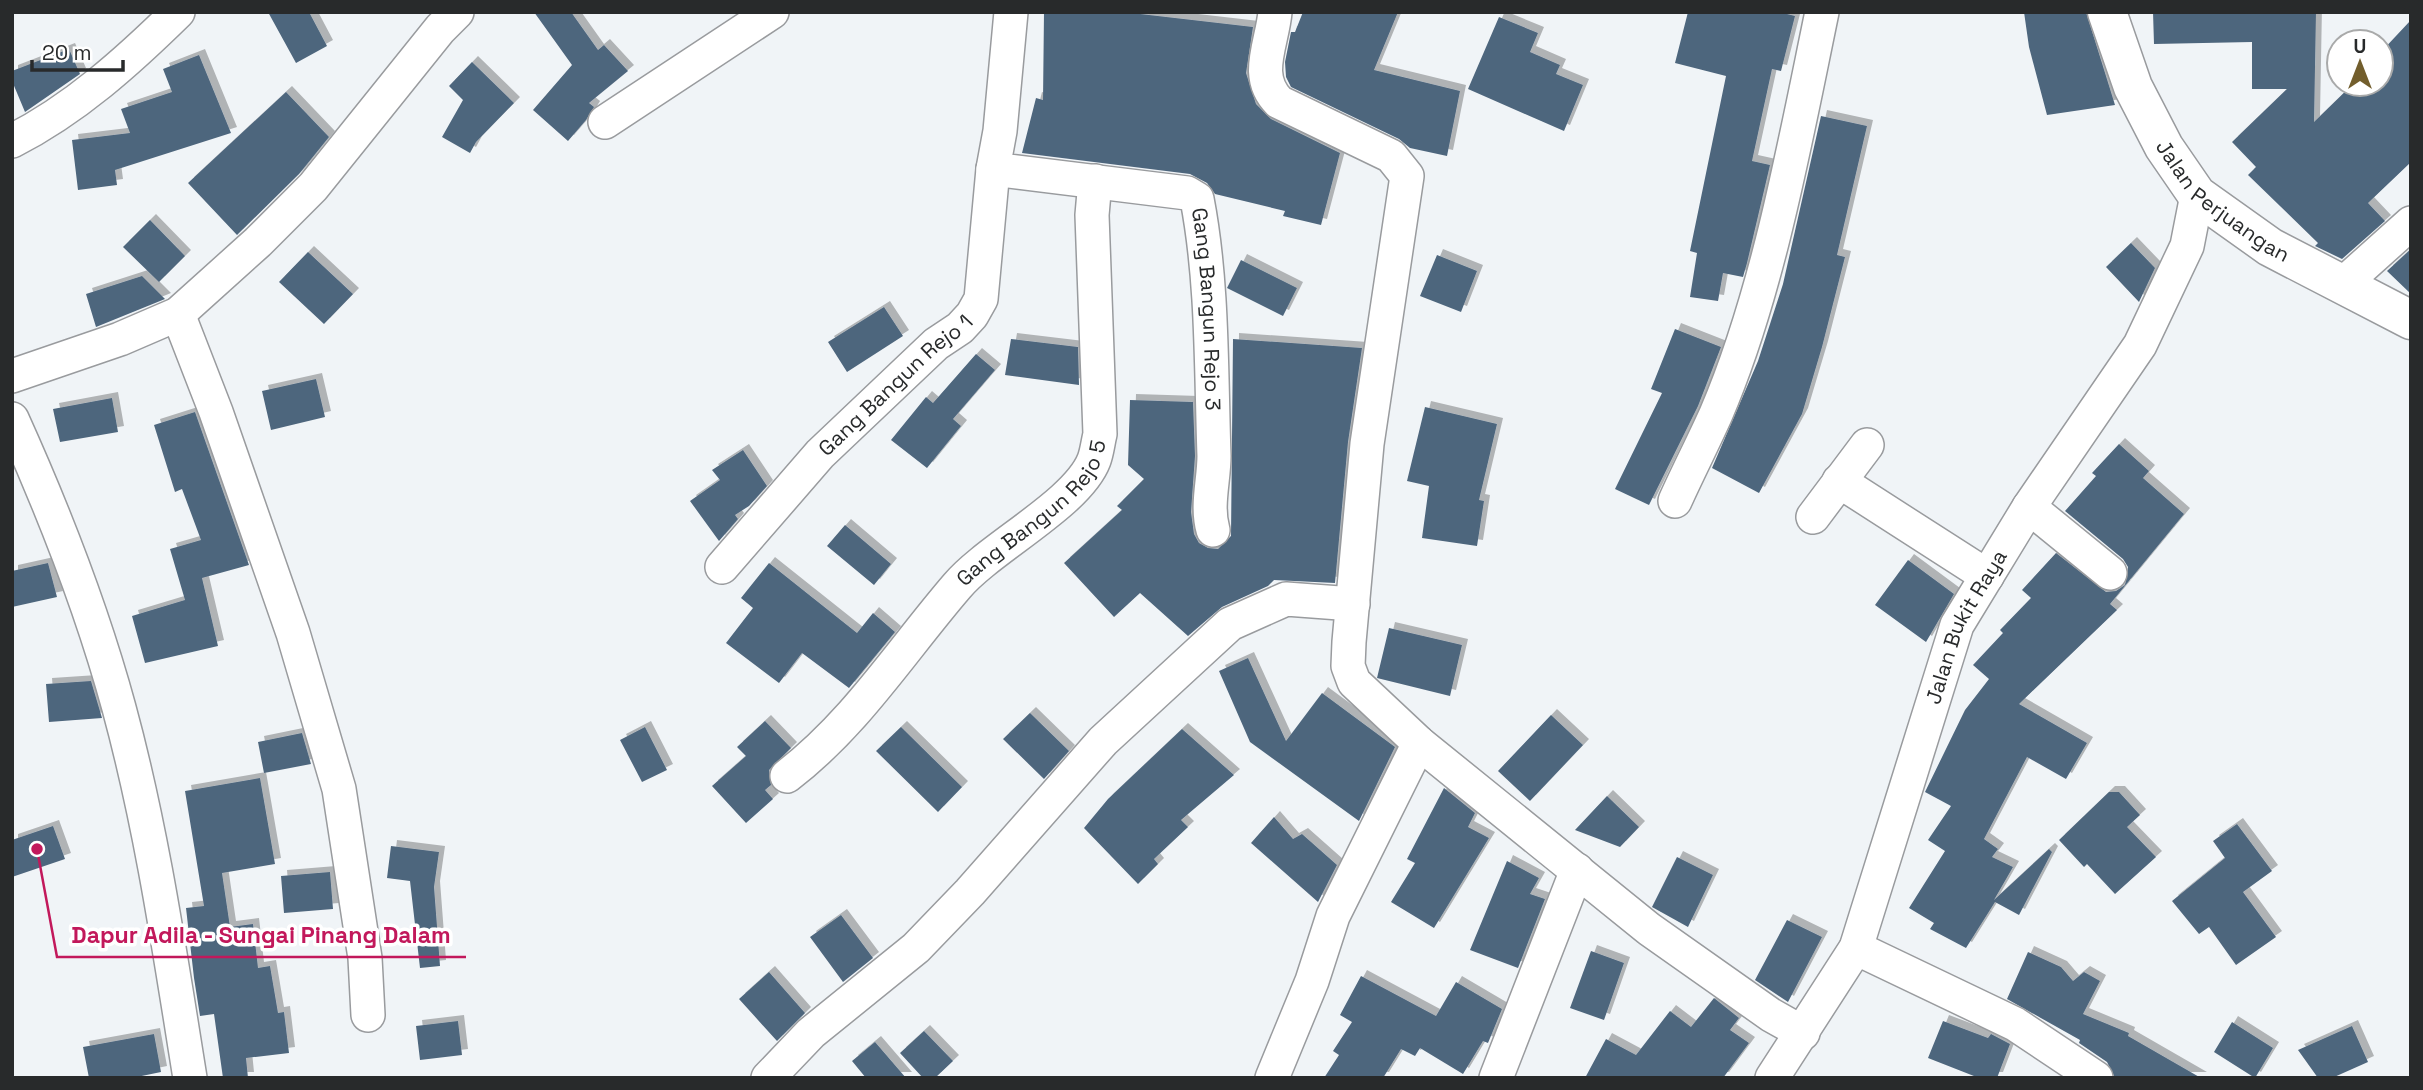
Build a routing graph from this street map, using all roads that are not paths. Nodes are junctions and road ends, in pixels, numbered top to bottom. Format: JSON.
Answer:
{"nodes":[{"id":1,"x":178,"y":12,"type":"edge"},
{"id":2,"x":457,"y":12,"type":"edge"},
{"id":3,"x":772,"y":12,"type":"edge"},
{"id":4,"x":1011,"y":12,"type":"edge"},
{"id":5,"x":1275,"y":12,"type":"edge"},
{"id":6,"x":1822,"y":12,"type":"edge"},
{"id":7,"x":2108,"y":12,"type":"edge"},
{"id":8,"x":605,"y":122,"type":"dead end"},
{"id":9,"x":12,"y":141,"type":"edge"},
{"id":10,"x":993,"y":169,"type":"junction"},
{"id":11,"x":1095,"y":181,"type":"junction"},
{"id":12,"x":2197,"y":195,"type":"junction"},
{"id":13,"x":2411,"y":223,"type":"edge"},
{"id":14,"x":2343,"y":284,"type":"junction"},
{"id":15,"x":178,"y":314,"type":"junction"},
{"id":16,"x":2411,"y":320,"type":"edge"},
{"id":17,"x":12,"y":376,"type":"edge"},
{"id":18,"x":12,"y":419,"type":"edge"},
{"id":19,"x":1867,"y":445,"type":"dead end"},
{"id":20,"x":1839,"y":481,"type":"junction"},
{"id":21,"x":1675,"y":501,"type":"dead end"},
{"id":22,"x":2029,"y":507,"type":"junction"},
{"id":23,"x":1813,"y":517,"type":"dead end"},
{"id":24,"x":1213,"y":530,"type":"dead end"},
{"id":25,"x":722,"y":567,"type":"dead end"},
{"id":26,"x":2110,"y":573,"type":"dead end"},
{"id":27,"x":1987,"y":576,"type":"junction"},
{"id":28,"x":1353,"y":604,"type":"junction"},
{"id":29,"x":1419,"y":743,"type":"junction"},
{"id":30,"x":787,"y":776,"type":"dead end"},
{"id":31,"x":1577,"y":870,"type":"junction"},
{"id":32,"x":1856,"y":948,"type":"junction"},
{"id":33,"x":368,"y":1015,"type":"dead end"},
{"id":34,"x":1803,"y":1033,"type":"junction"},
{"id":35,"x":779,"y":1074,"type":"edge"},
{"id":36,"x":190,"y":1078,"type":"edge"},
{"id":37,"x":1272,"y":1078,"type":"edge"},
{"id":38,"x":1496,"y":1078,"type":"edge"},
{"id":39,"x":1772,"y":1078,"type":"edge"},
{"id":40,"x":2096,"y":1078,"type":"edge"}],
"edges":[{"from":1,"to":9,"type":"street"},
{"from":2,"to":15,"type":"street"},
{"from":3,"to":8,"type":"street"},
{"from":4,"to":10,"type":"street"},
{"from":5,"to":28,"type":"street"},
{"from":6,"to":21,"type":"street"},
{"from":7,"to":12,"type":"street","name":"Jalan Perjuangan"},
{"from":10,"to":11,"type":"street","name":"Gang Bangun Rejo 3"},
{"from":10,"to":25,"type":"street","name":"Gang Bangun Rejo 1"},
{"from":11,"to":24,"type":"street","name":"Gang Bangun Rejo 3"},
{"from":11,"to":30,"type":"street","name":"Gang Bangun Rejo 5"},
{"from":12,"to":14,"type":"street","name":"Jalan Perjuangan"},
{"from":12,"to":22,"type":"street","name":"Jalan Bukit Raya"},
{"from":13,"to":14,"type":"street"},
{"from":14,"to":16,"type":"street","name":"Jalan Perjuangan"},
{"from":15,"to":17,"type":"street"},
{"from":15,"to":33,"type":"street"},
{"from":18,"to":36,"type":"street"},
{"from":19,"to":20,"type":"street"},
{"from":20,"to":23,"type":"street"},
{"from":20,"to":27,"type":"street"},
{"from":22,"to":26,"type":"street"},
{"from":22,"to":27,"type":"street","name":"Jalan Bukit Raya"},
{"from":27,"to":32,"type":"street","name":"Jalan Bukit Raya"},
{"from":28,"to":29,"type":"street"},
{"from":28,"to":35,"type":"street"},
{"from":29,"to":31,"type":"street"},
{"from":29,"to":37,"type":"street"},
{"from":31,"to":34,"type":"street"},
{"from":31,"to":38,"type":"street"},
{"from":32,"to":34,"type":"street","name":"Jalan Bukit Raya"},
{"from":32,"to":40,"type":"street"},
{"from":34,"to":39,"type":"street","name":"Jalan Bukit Raya"}]}
